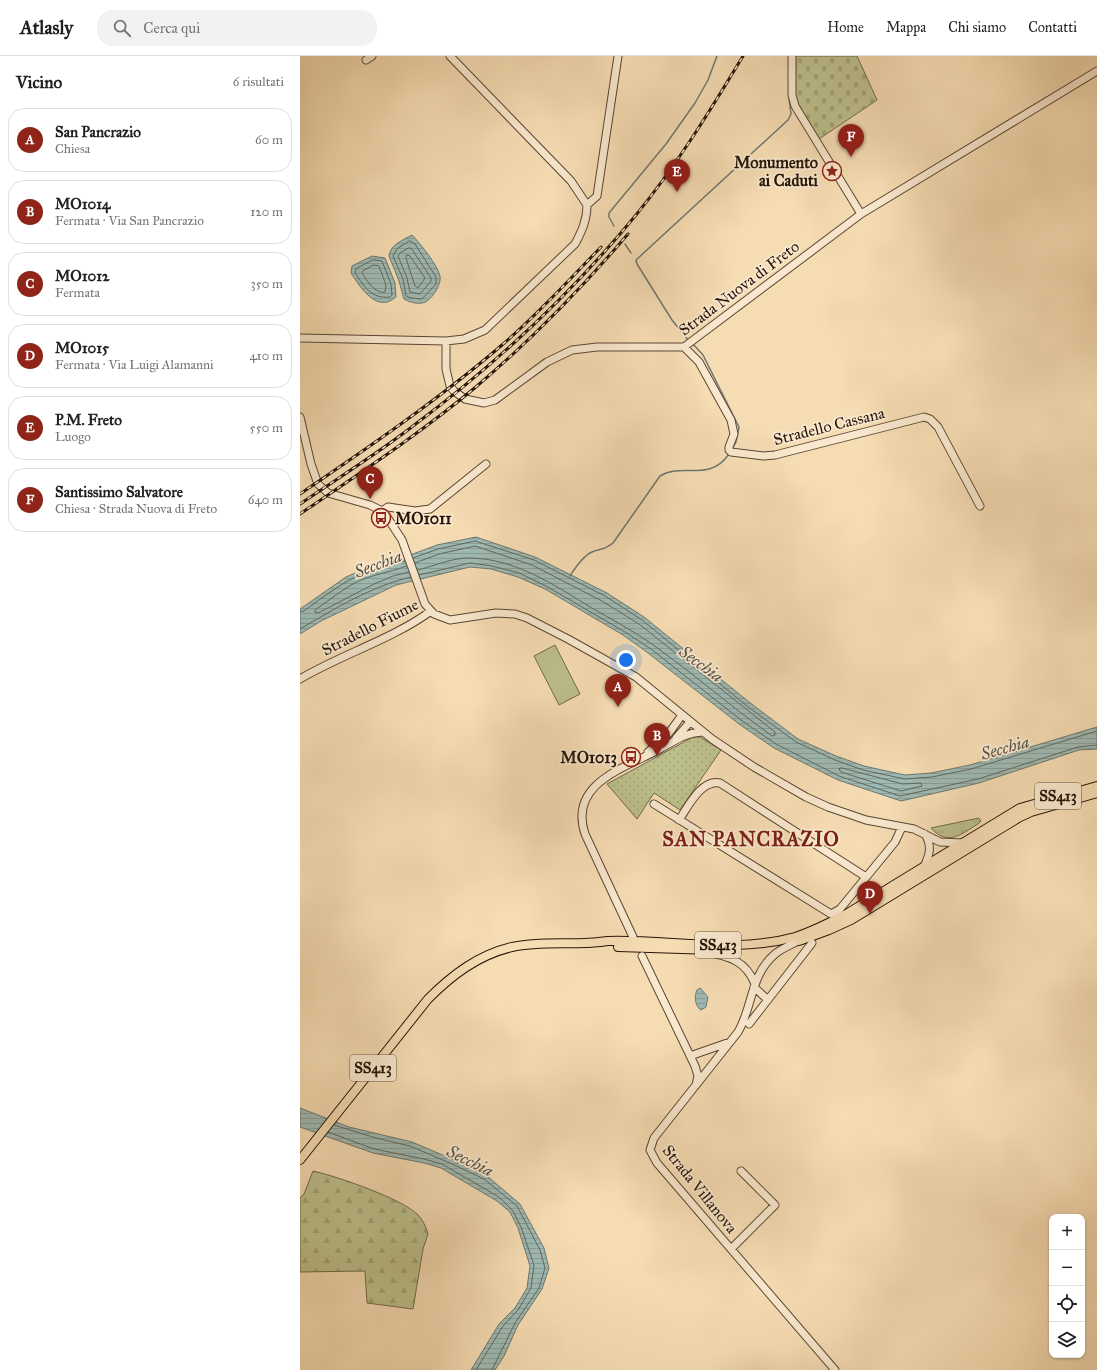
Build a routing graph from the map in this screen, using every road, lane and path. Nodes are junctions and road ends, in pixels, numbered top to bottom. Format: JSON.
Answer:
{"nodes":[{"id":1,"x":450,"y":56,"type":"edge"},
{"id":2,"x":618,"y":56,"type":"edge"},
{"id":3,"x":792,"y":56,"type":"edge"},
{"id":4,"x":1097,"y":72,"type":"edge"},
{"id":5,"x":587,"y":205,"type":"junction"},
{"id":6,"x":862,"y":214,"type":"junction"},
{"id":7,"x":300,"y":338,"type":"edge"},
{"id":8,"x":446,"y":341,"type":"junction"},
{"id":9,"x":684,"y":347,"type":"junction"},
{"id":10,"x":300,"y":418,"type":"edge"},
{"id":11,"x":486,"y":464,"type":"dead end"},
{"id":12,"x":980,"y":506,"type":"dead end"},
{"id":13,"x":382,"y":512,"type":"junction"},
{"id":14,"x":431,"y":611,"type":"junction"},
{"id":15,"x":300,"y":679,"type":"edge"},
{"id":16,"x":682,"y":715,"type":"junction"},
{"id":17,"x":690,"y":722,"type":"junction"},
{"id":18,"x":702,"y":732,"type":"junction"},
{"id":19,"x":675,"y":739,"type":"junction"},
{"id":20,"x":645,"y":755,"type":"junction"},
{"id":21,"x":1097,"y":786,"type":"edge"},
{"id":22,"x":1097,"y":794,"type":"edge"},
{"id":23,"x":654,"y":804,"type":"dead end"},
{"id":24,"x":679,"y":820,"type":"junction"},
{"id":25,"x":902,"y":827,"type":"junction"},
{"id":26,"x":925,"y":834,"type":"junction"},
{"id":27,"x":963,"y":843,"type":"junction"},
{"id":28,"x":924,"y":867,"type":"junction"},
{"id":29,"x":866,"y":877,"type":"junction"},
{"id":30,"x":633,"y":937,"type":"dead end"},
{"id":31,"x":800,"y":940,"type":"junction"},
{"id":32,"x":584,"y":943,"type":"junction"},
{"id":33,"x":812,"y":943,"type":"dead end"},
{"id":34,"x":698,"y":950,"type":"junction"},
{"id":35,"x":642,"y":956,"type":"dead end"},
{"id":36,"x":754,"y":985,"type":"junction"},
{"id":37,"x":768,"y":1000,"type":"junction"},
{"id":38,"x":749,"y":1024,"type":"dead end"},
{"id":39,"x":732,"y":1041,"type":"junction"},
{"id":40,"x":690,"y":1056,"type":"junction"},
{"id":41,"x":694,"y":1089,"type":"junction"},
{"id":42,"x":300,"y":1160,"type":"edge"},
{"id":43,"x":741,"y":1171,"type":"dead end"},
{"id":44,"x":731,"y":1249,"type":"junction"},
{"id":45,"x":835,"y":1370,"type":"edge"}],
"edges":[{"from":1,"to":5,"type":"street"},
{"from":2,"to":5,"type":"street"},
{"from":3,"to":6,"type":"street"},
{"from":4,"to":6,"type":"street","name":"Strada Nuova di Freto"},
{"from":5,"to":8,"type":"street"},
{"from":6,"to":9,"type":"street","name":"Strada Nuova di Freto"},
{"from":7,"to":8,"type":"street"},
{"from":8,"to":9,"type":"street","name":"Strada Nuova di Freto"},
{"from":9,"to":12,"type":"street","name":"Stradello Cassana"},
{"from":10,"to":13,"type":"street"},
{"from":11,"to":13,"type":"street"},
{"from":13,"to":14,"type":"street"},
{"from":14,"to":15,"type":"street","name":"Stradello Fiume"},
{"from":14,"to":16,"type":"street"},
{"from":16,"to":17,"type":"street"},
{"from":16,"to":20,"type":"street"},
{"from":17,"to":18,"type":"street"},
{"from":17,"to":19,"type":"street"},
{"from":18,"to":19,"type":"street"},
{"from":18,"to":25,"type":"street"},
{"from":19,"to":20,"type":"street"},
{"from":20,"to":30,"type":"street"},
{"from":21,"to":27,"type":"main road","number":"SS413"},
{"from":22,"to":31,"type":"main road","number":"SS413"},
{"from":23,"to":24,"type":"street"},
{"from":24,"to":29,"type":"street"},
{"from":24,"to":29,"type":"street"},
{"from":25,"to":26,"type":"street"},
{"from":25,"to":29,"type":"street"},
{"from":26,"to":27,"type":"street"},
{"from":26,"to":28,"type":"street"},
{"from":27,"to":28,"type":"main road","number":"SS413"},
{"from":28,"to":32,"type":"main road","number":"SS413"},
{"from":31,"to":34,"type":"main road","number":"SS413"},
{"from":31,"to":36,"type":"street"},
{"from":32,"to":34,"type":"main road","number":"SS413"},
{"from":32,"to":42,"type":"main road","number":"SS413"},
{"from":33,"to":37,"type":"street"},
{"from":34,"to":36,"type":"street"},
{"from":35,"to":40,"type":"street"},
{"from":36,"to":37,"type":"street"},
{"from":36,"to":39,"type":"street"},
{"from":37,"to":38,"type":"street"},
{"from":39,"to":40,"type":"street"},
{"from":39,"to":41,"type":"street"},
{"from":40,"to":41,"type":"street"},
{"from":41,"to":44,"type":"street","name":"Strada Villanova"},
{"from":43,"to":44,"type":"street","name":"Strada Villanova"},
{"from":44,"to":45,"type":"street","name":"Strada Villanova"}]}
